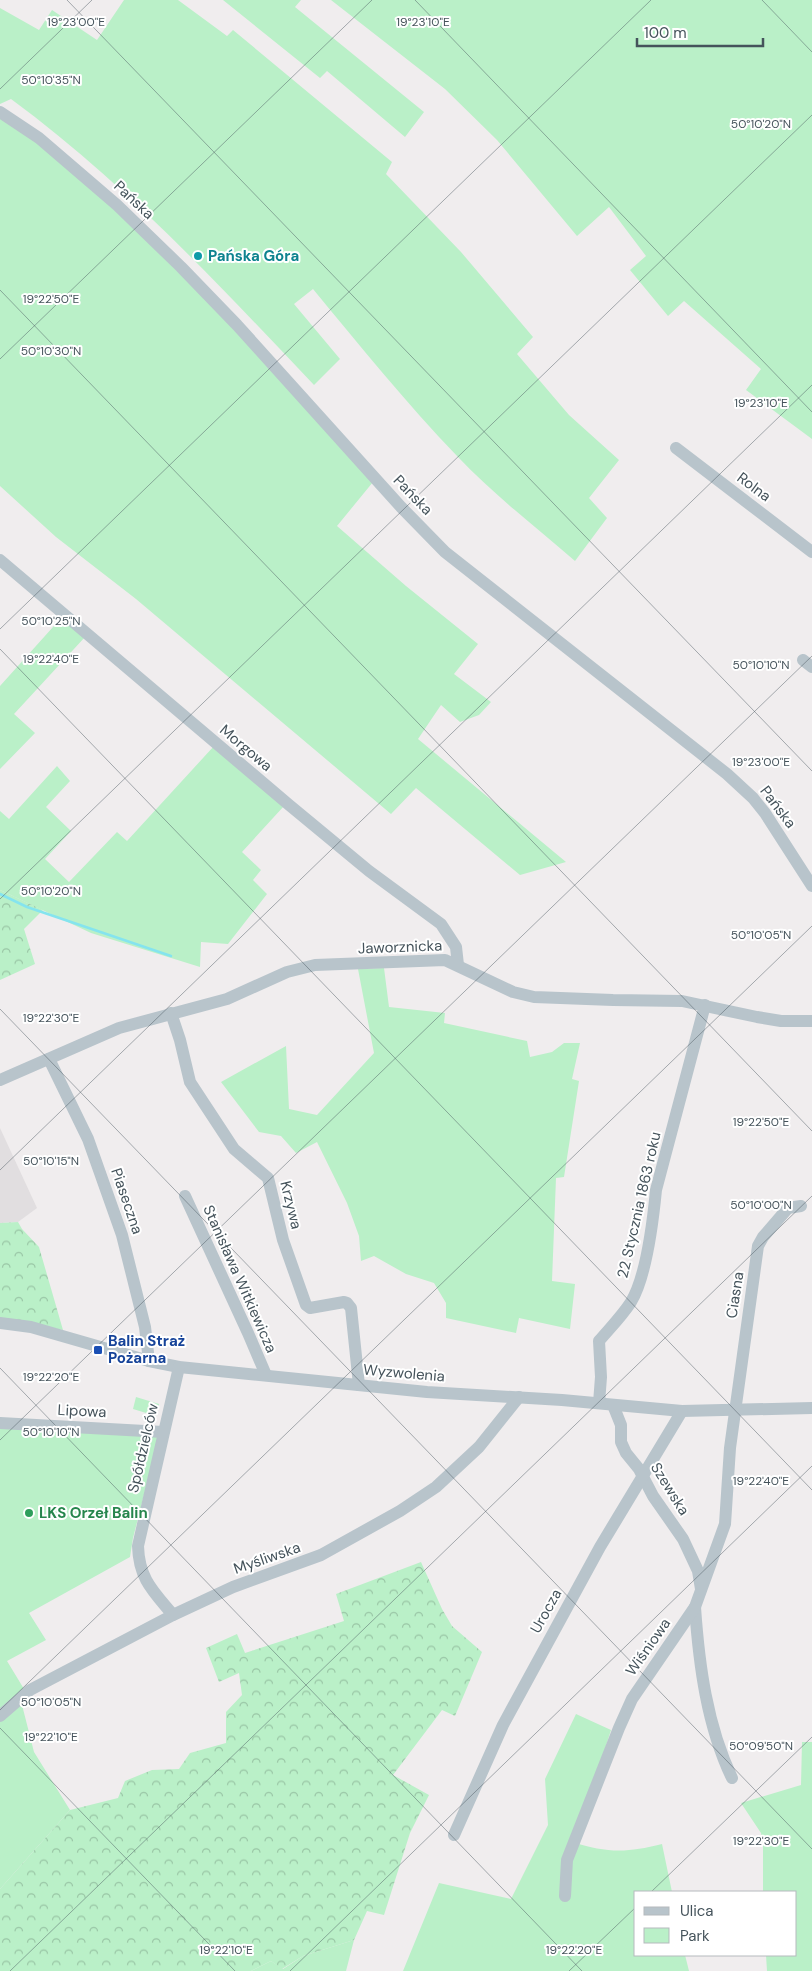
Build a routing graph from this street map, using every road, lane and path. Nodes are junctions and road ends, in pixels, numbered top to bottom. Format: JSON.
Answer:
{"nodes":[{"id":1,"x":0,"y":112,"type":"edge"},
{"id":2,"x":676,"y":448,"type":"dead end"},
{"id":3,"x":812,"y":552,"type":"edge"},
{"id":4,"x":0,"y":560,"type":"edge"},
{"id":5,"x":812,"y":886,"type":"edge"},
{"id":6,"x":458,"y":965,"type":"junction"},
{"id":7,"x":705,"y":1005,"type":"junction"},
{"id":8,"x":171,"y":1013,"type":"junction"},
{"id":9,"x":812,"y":1021,"type":"edge"},
{"id":10,"x":49,"y":1059,"type":"junction"},
{"id":11,"x":0,"y":1080,"type":"edge"},
{"id":12,"x":185,"y":1196,"type":"dead end"},
{"id":13,"x":801,"y":1206,"type":"dead end"},
{"id":14,"x":0,"y":1322,"type":"edge"},
{"id":15,"x":149,"y":1361,"type":"junction"},
{"id":16,"x":179,"y":1367,"type":"junction"},
{"id":17,"x":266,"y":1375,"type":"junction"},
{"id":18,"x":359,"y":1385,"type":"junction"},
{"id":19,"x":519,"y":1397,"type":"junction"},
{"id":20,"x":599,"y":1403,"type":"junction"},
{"id":21,"x":613,"y":1405,"type":"junction"},
{"id":22,"x":812,"y":1408,"type":"edge"},
{"id":23,"x":682,"y":1411,"type":"junction"},
{"id":24,"x":736,"y":1411,"type":"junction"},
{"id":25,"x":0,"y":1423,"type":"edge"},
{"id":26,"x":163,"y":1432,"type":"junction"},
{"id":27,"x":643,"y":1478,"type":"junction"},
{"id":28,"x":701,"y":1590,"type":"junction"},
{"id":29,"x":694,"y":1608,"type":"junction"},
{"id":30,"x":173,"y":1615,"type":"junction"},
{"id":31,"x":0,"y":1716,"type":"edge"},
{"id":32,"x":732,"y":1778,"type":"dead end"},
{"id":33,"x":454,"y":1835,"type":"dead end"},
{"id":34,"x":565,"y":1896,"type":"dead end"}],
"edges":[{"from":1,"to":5,"type":"street","name":"Pańska"},
{"from":2,"to":3,"type":"street","name":"Rolna"},
{"from":4,"to":6,"type":"street","name":"Morgowa"},
{"from":6,"to":7,"type":"street","name":"Jaworznicka"},
{"from":6,"to":8,"type":"street","name":"Jaworznicka"},
{"from":7,"to":9,"type":"street","name":"Jaworznicka"},
{"from":7,"to":20,"type":"street","name":"22 Stycznia 1863 roku"},
{"from":8,"to":10,"type":"street","name":"Jaworznicka"},
{"from":8,"to":18,"type":"street","name":"Krzywa"},
{"from":10,"to":11,"type":"street","name":"Jaworznicka"},
{"from":10,"to":15,"type":"street","name":"Piaseczna"},
{"from":12,"to":17,"type":"street","name":"Stanisława Witkiewicza"},
{"from":13,"to":24,"type":"street","name":"Ciasna"},
{"from":14,"to":15,"type":"street","name":"Wyzwolenia"},
{"from":15,"to":16,"type":"street","name":"Wyzwolenia"},
{"from":16,"to":17,"type":"street","name":"Wyzwolenia"},
{"from":16,"to":26,"type":"street","name":"Spółdzielców"},
{"from":17,"to":18,"type":"street","name":"Wyzwolenia"},
{"from":18,"to":19,"type":"street","name":"Wyzwolenia"},
{"from":19,"to":20,"type":"street","name":"Wyzwolenia"},
{"from":19,"to":30,"type":"street","name":"Myśliwska"},
{"from":20,"to":21,"type":"street","name":"Wyzwolenia"},
{"from":21,"to":23,"type":"street","name":"Wyzwolenia"},
{"from":21,"to":27,"type":"street","name":"Szewska"},
{"from":22,"to":24,"type":"street","name":"Wyzwolenia"},
{"from":23,"to":24,"type":"street","name":"Wyzwolenia"},
{"from":23,"to":27,"type":"street","name":"Urocza"},
{"from":24,"to":28,"type":"street","name":"Wiśniowa"},
{"from":25,"to":26,"type":"street","name":"Lipowa"},
{"from":26,"to":30,"type":"street","name":"Spółdzielców"},
{"from":27,"to":28,"type":"street","name":"Szewska"},
{"from":27,"to":33,"type":"street","name":"Urocza"},
{"from":28,"to":29,"type":"street","name":"Wiśniowa"},
{"from":29,"to":32,"type":"street"},
{"from":29,"to":34,"type":"street","name":"Wiśniowa"},
{"from":30,"to":31,"type":"street","name":"Myśliwska"}]}
